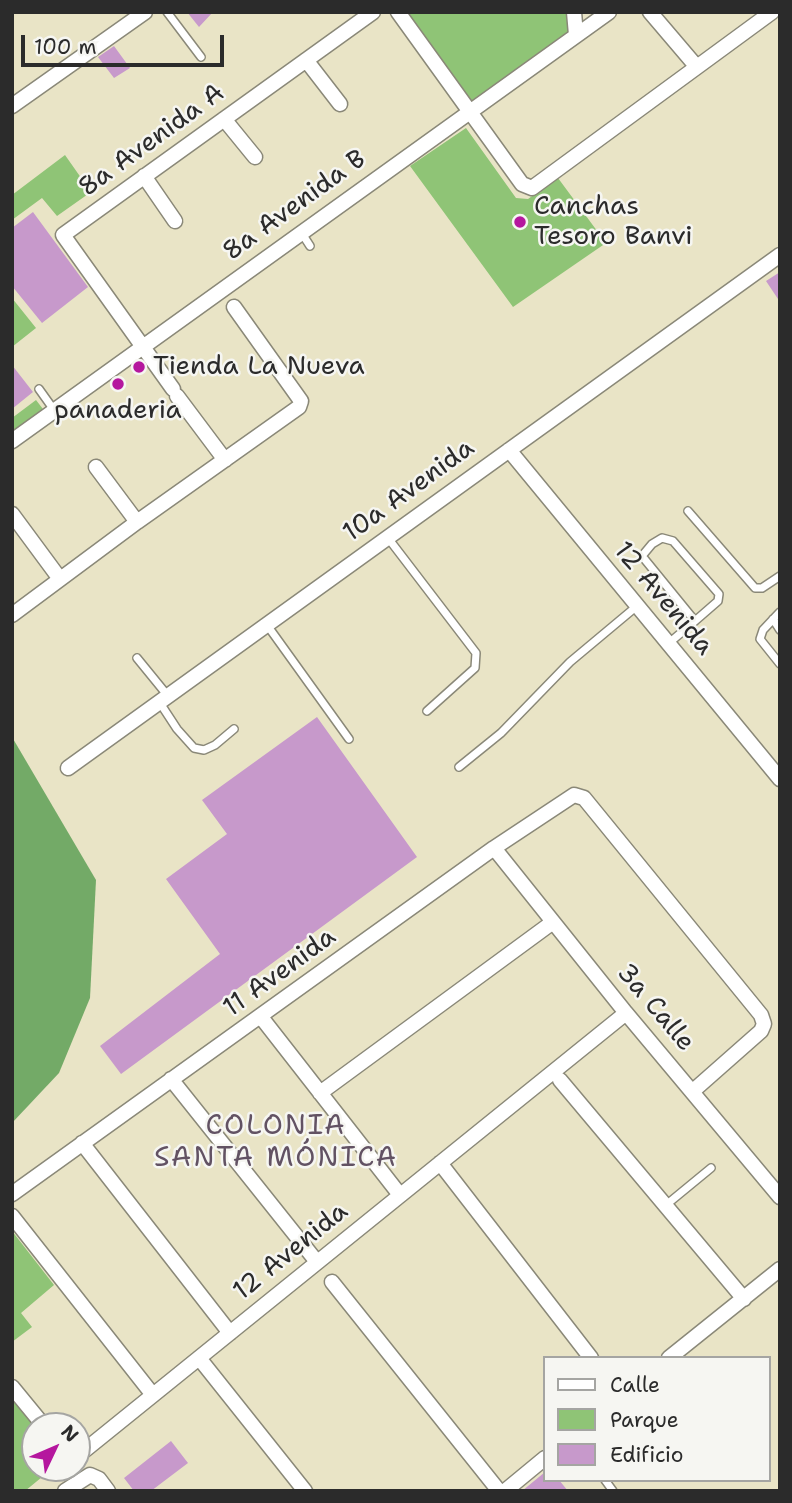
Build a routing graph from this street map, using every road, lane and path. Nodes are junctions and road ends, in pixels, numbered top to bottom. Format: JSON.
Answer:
{"nodes":[{"id":1,"x":145,"y":12,"type":"edge"},
{"id":2,"x":167,"y":12,"type":"edge"},
{"id":3,"x":373,"y":12,"type":"edge"},
{"id":4,"x":398,"y":12,"type":"edge"},
{"id":5,"x":574,"y":12,"type":"edge"},
{"id":6,"x":609,"y":12,"type":"edge"},
{"id":7,"x":650,"y":12,"type":"edge"},
{"id":8,"x":772,"y":12,"type":"edge"},
{"id":9,"x":576,"y":34,"type":"junction"},
{"id":10,"x":201,"y":57,"type":"dead end"},
{"id":11,"x":306,"y":60,"type":"junction"},
{"id":12,"x":696,"y":66,"type":"junction"},
{"id":13,"x":340,"y":104,"type":"dead end"},
{"id":14,"x":12,"y":106,"type":"edge"},
{"id":15,"x":471,"y":110,"type":"junction"},
{"id":16,"x":224,"y":119,"type":"junction"},
{"id":17,"x":255,"y":157,"type":"dead end"},
{"id":18,"x":144,"y":176,"type":"junction"},
{"id":19,"x":176,"y":221,"type":"dead end"},
{"id":20,"x":301,"y":232,"type":"junction"},
{"id":21,"x":310,"y":246,"type":"dead end"},
{"id":22,"x":780,"y":255,"type":"edge"},
{"id":23,"x":234,"y":307,"type":"dead end"},
{"id":24,"x":142,"y":346,"type":"junction"},
{"id":25,"x":39,"y":390,"type":"dead end"},
{"id":26,"x":54,"y":410,"type":"junction"},
{"id":27,"x":12,"y":441,"type":"edge"},
{"id":28,"x":509,"y":450,"type":"junction"},
{"id":29,"x":225,"y":460,"type":"junction"},
{"id":30,"x":96,"y":467,"type":"dead end"},
{"id":31,"x":688,"y":511,"type":"dead end"},
{"id":32,"x":12,"y":514,"type":"edge"},
{"id":33,"x":137,"y":522,"type":"junction"},
{"id":34,"x":388,"y":537,"type":"junction"},
{"id":35,"x":780,"y":576,"type":"edge"},
{"id":36,"x":60,"y":579,"type":"junction"},
{"id":37,"x":637,"y":606,"type":"junction"},
{"id":38,"x":780,"y":612,"type":"edge"},
{"id":39,"x":12,"y":615,"type":"edge"},
{"id":40,"x":773,"y":619,"type":"junction"},
{"id":41,"x":695,"y":621,"type":"junction"},
{"id":42,"x":267,"y":624,"type":"junction"},
{"id":43,"x":780,"y":629,"type":"edge"},
{"id":44,"x":668,"y":644,"type":"junction"},
{"id":45,"x":137,"y":658,"type":"dead end"},
{"id":46,"x":780,"y":664,"type":"edge"},
{"id":47,"x":164,"y":699,"type":"junction"},
{"id":48,"x":427,"y":712,"type":"dead end"},
{"id":49,"x":234,"y":729,"type":"dead end"},
{"id":50,"x":349,"y":739,"type":"dead end"},
{"id":51,"x":459,"y":767,"type":"dead end"},
{"id":52,"x":68,"y":768,"type":"dead end"},
{"id":53,"x":780,"y":779,"type":"edge"},
{"id":54,"x":494,"y":848,"type":"junction"},
{"id":55,"x":554,"y":922,"type":"junction"},
{"id":56,"x":626,"y":1013,"type":"junction"},
{"id":57,"x":261,"y":1017,"type":"junction"},
{"id":58,"x":171,"y":1079,"type":"junction"},
{"id":59,"x":560,"y":1080,"type":"dead end"},
{"id":60,"x":693,"y":1091,"type":"junction"},
{"id":61,"x":320,"y":1093,"type":"junction"},
{"id":62,"x":82,"y":1143,"type":"junction"},
{"id":63,"x":440,"y":1163,"type":"junction"},
{"id":64,"x":711,"y":1168,"type":"dead end"},
{"id":65,"x":12,"y":1194,"type":"edge"},
{"id":66,"x":400,"y":1195,"type":"junction"},
{"id":67,"x":780,"y":1197,"type":"edge"},
{"id":68,"x":666,"y":1205,"type":"junction"},
{"id":69,"x":12,"y":1216,"type":"edge"},
{"id":70,"x":317,"y":1262,"type":"junction"},
{"id":71,"x":780,"y":1269,"type":"edge"},
{"id":72,"x":332,"y":1282,"type":"dead end"},
{"id":73,"x":744,"y":1299,"type":"junction"},
{"id":74,"x":230,"y":1333,"type":"junction"},
{"id":75,"x":589,"y":1356,"type":"edge"},
{"id":76,"x":672,"y":1356,"type":"edge"},
{"id":77,"x":199,"y":1358,"type":"junction"},
{"id":78,"x":12,"y":1387,"type":"edge"},
{"id":79,"x":153,"y":1395,"type":"junction"},
{"id":80,"x":33,"y":1412,"type":"edge"},
{"id":81,"x":91,"y":1443,"type":"edge"},
{"id":82,"x":544,"y":1459,"type":"edge"},
{"id":83,"x":65,"y":1491,"type":"edge"},
{"id":84,"x":108,"y":1491,"type":"edge"},
{"id":85,"x":305,"y":1491,"type":"edge"},
{"id":86,"x":499,"y":1491,"type":"edge"},
{"id":87,"x":505,"y":1491,"type":"edge"}],
"edges":[{"from":1,"to":14,"type":"street"},
{"from":2,"to":10,"type":"lane"},
{"from":3,"to":11,"type":"street","name":"8a Avenida A"},
{"from":4,"to":15,"type":"street"},
{"from":5,"to":9,"type":"street"},
{"from":6,"to":9,"type":"street","name":"8a Avenida B"},
{"from":7,"to":12,"type":"street"},
{"from":8,"to":12,"type":"street"},
{"from":9,"to":15,"type":"street","name":"8a Avenida B"},
{"from":11,"to":13,"type":"street"},
{"from":11,"to":16,"type":"street","name":"8a Avenida A"},
{"from":12,"to":15,"type":"street"},
{"from":15,"to":20,"type":"street","name":"8a Avenida B"},
{"from":16,"to":17,"type":"street"},
{"from":16,"to":18,"type":"street","name":"8a Avenida A"},
{"from":18,"to":19,"type":"street"},
{"from":18,"to":24,"type":"street","name":"8a Avenida A"},
{"from":20,"to":21,"type":"lane"},
{"from":20,"to":24,"type":"street","name":"8a Avenida B"},
{"from":22,"to":28,"type":"street","name":"10a Avenida"},
{"from":23,"to":29,"type":"street"},
{"from":24,"to":26,"type":"street","name":"8a Avenida B"},
{"from":24,"to":29,"type":"street"},
{"from":25,"to":26,"type":"lane"},
{"from":26,"to":27,"type":"street","name":"8a Avenida B"},
{"from":28,"to":34,"type":"street","name":"10a Avenida"},
{"from":28,"to":37,"type":"street","name":"12 Avenida"},
{"from":29,"to":33,"type":"street"},
{"from":30,"to":33,"type":"street"},
{"from":31,"to":35,"type":"lane"},
{"from":32,"to":36,"type":"street"},
{"from":33,"to":36,"type":"street"},
{"from":34,"to":42,"type":"street","name":"10a Avenida"},
{"from":34,"to":48,"type":"lane"},
{"from":36,"to":39,"type":"street"},
{"from":37,"to":44,"type":"street","name":"12 Avenida"},
{"from":37,"to":51,"type":"lane"},
{"from":38,"to":40,"type":"lane"},
{"from":40,"to":43,"type":"lane"},
{"from":40,"to":46,"type":"lane"},
{"from":41,"to":41,"type":"lane"},
{"from":41,"to":44,"type":"lane"},
{"from":42,"to":47,"type":"street","name":"10a Avenida"},
{"from":42,"to":50,"type":"lane"},
{"from":44,"to":53,"type":"street","name":"12 Avenida"},
{"from":45,"to":47,"type":"lane"},
{"from":47,"to":49,"type":"lane"},
{"from":47,"to":52,"type":"street","name":"10a Avenida"},
{"from":54,"to":55,"type":"street","name":"3a Calle"},
{"from":54,"to":57,"type":"street","name":"11 Avenida"},
{"from":54,"to":60,"type":"street","name":"11 Avenida"},
{"from":55,"to":56,"type":"street","name":"3a Calle"},
{"from":55,"to":61,"type":"street"},
{"from":56,"to":60,"type":"street","name":"3a Calle"},
{"from":56,"to":63,"type":"street","name":"12 Avenida"},
{"from":57,"to":58,"type":"street","name":"11 Avenida"},
{"from":57,"to":61,"type":"street"},
{"from":58,"to":62,"type":"street","name":"11 Avenida"},
{"from":58,"to":70,"type":"street"},
{"from":59,"to":68,"type":"street"},
{"from":60,"to":67,"type":"street","name":"3a Calle"},
{"from":61,"to":66,"type":"street"},
{"from":62,"to":65,"type":"street","name":"11 Avenida"},
{"from":62,"to":74,"type":"street"},
{"from":63,"to":66,"type":"street","name":"12 Avenida"},
{"from":63,"to":75,"type":"street"},
{"from":64,"to":68,"type":"lane"},
{"from":66,"to":70,"type":"street","name":"12 Avenida"},
{"from":68,"to":73,"type":"street"},
{"from":69,"to":79,"type":"street"},
{"from":70,"to":74,"type":"street","name":"12 Avenida"},
{"from":71,"to":73,"type":"street"},
{"from":72,"to":86,"type":"street"},
{"from":73,"to":76,"type":"street"},
{"from":74,"to":77,"type":"street","name":"12 Avenida"},
{"from":77,"to":79,"type":"street","name":"12 Avenida"},
{"from":77,"to":85,"type":"street"},
{"from":78,"to":80,"type":"street"},
{"from":79,"to":81,"type":"street","name":"12 Avenida"},
{"from":82,"to":87,"type":"street"},
{"from":83,"to":84,"type":"street"}]}
